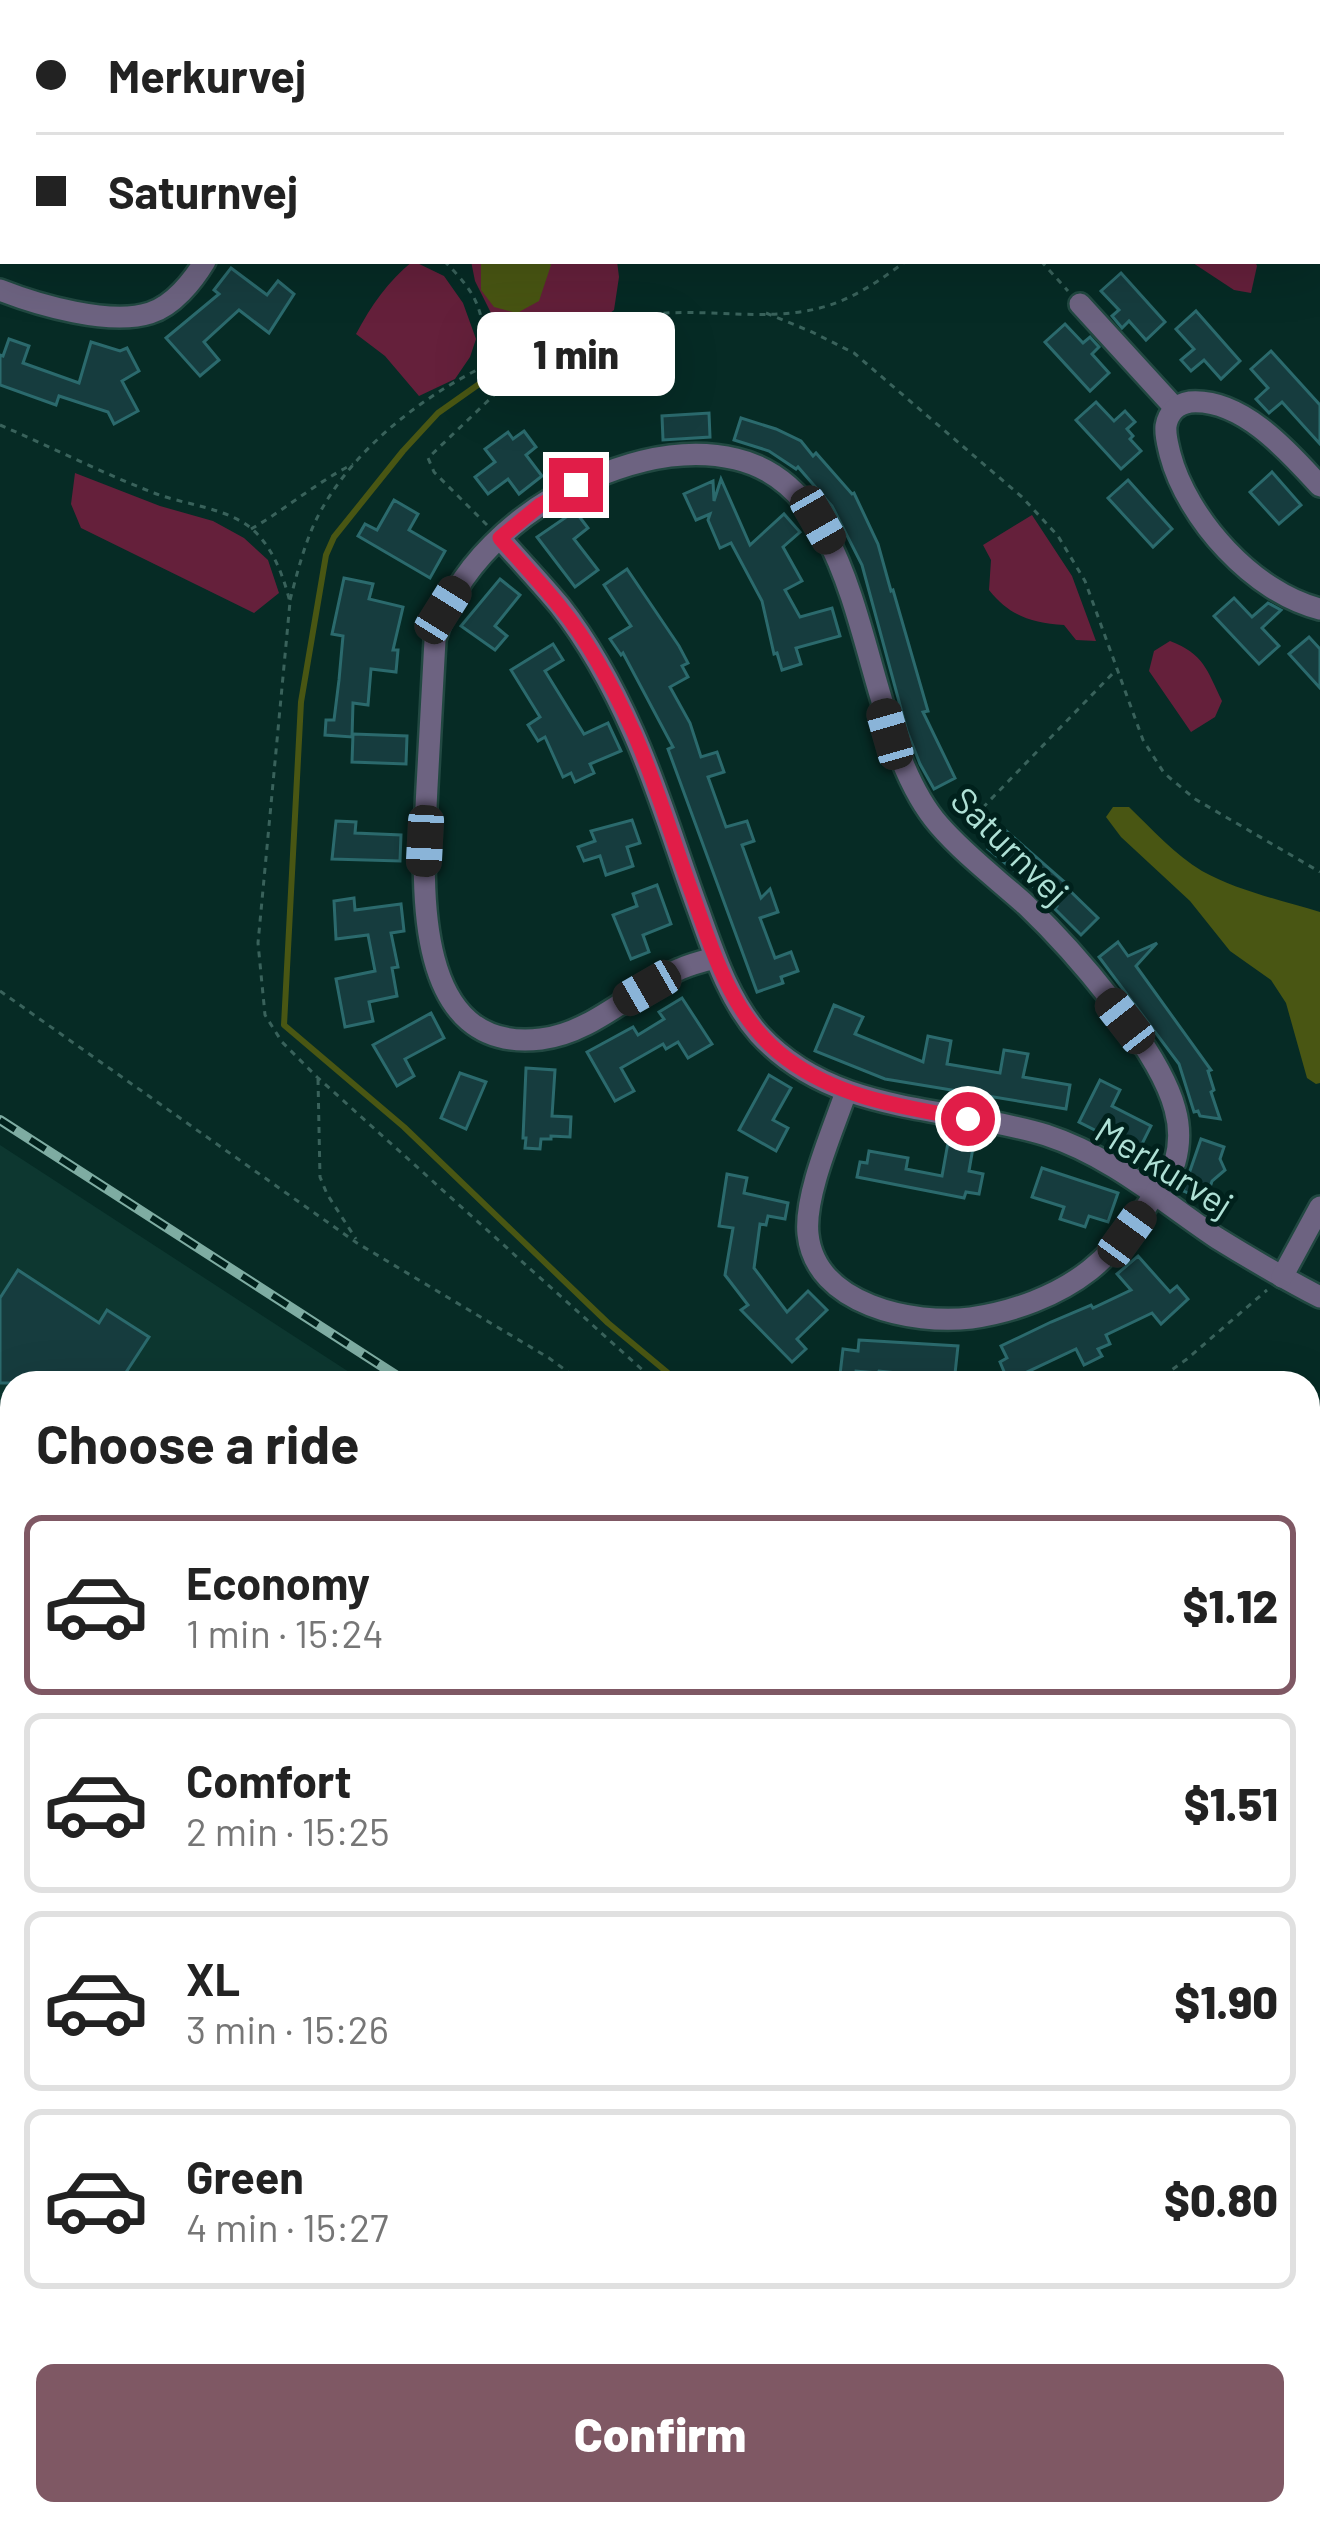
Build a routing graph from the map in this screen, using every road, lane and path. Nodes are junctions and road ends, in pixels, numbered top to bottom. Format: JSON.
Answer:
{"nodes":[{"id":1,"x":203,"y":264,"type":"edge"},
{"id":2,"x":447,"y":264,"type":"edge"},
{"id":3,"x":902,"y":264,"type":"edge"},
{"id":4,"x":1044,"y":264,"type":"edge"},
{"id":5,"x":0,"y":290,"type":"edge"},
{"id":6,"x":1080,"y":304,"type":"joint"},
{"id":7,"x":766,"y":314,"type":"junction"},
{"id":8,"x":518,"y":350,"type":"junction"},
{"id":9,"x":488,"y":363,"type":"junction"},
{"id":10,"x":1175,"y":408,"type":"junction"},
{"id":11,"x":0,"y":425,"type":"edge"},
{"id":12,"x":355,"y":463,"type":"junction"},
{"id":13,"x":1320,"y":486,"type":"edge"},
{"id":14,"x":251,"y":529,"type":"junction"},
{"id":15,"x":500,"y":538,"type":"junction"},
{"id":16,"x":290,"y":602,"type":"junction"},
{"id":17,"x":1320,"y":609,"type":"edge"},
{"id":18,"x":1118,"y":669,"type":"junction"},
{"id":19,"x":952,"y":839,"type":"junction"},
{"id":20,"x":1320,"y":872,"type":"edge"},
{"id":21,"x":715,"y":958,"type":"junction"},
{"id":22,"x":0,"y":991,"type":"edge"},
{"id":23,"x":317,"y":1077,"type":"junction"},
{"id":24,"x":846,"y":1092,"type":"junction"},
{"id":25,"x":1156,"y":1194,"type":"junction"},
{"id":26,"x":1320,"y":1207,"type":"edge"},
{"id":27,"x":357,"y":1243,"type":"junction"},
{"id":28,"x":1282,"y":1277,"type":"junction"},
{"id":29,"x":1320,"y":1297,"type":"edge"},
{"id":30,"x":567,"y":1371,"type":"edge"},
{"id":31,"x":644,"y":1371,"type":"edge"},
{"id":32,"x":1170,"y":1371,"type":"edge"}],
"edges":[{"from":1,"to":5,"type":"street"},
{"from":2,"to":9,"type":"path"},
{"from":3,"to":7,"type":"path"},
{"from":4,"to":6,"type":"path"},
{"from":6,"to":10,"type":"street"},
{"from":7,"to":8,"type":"path"},
{"from":7,"to":18,"type":"path"},
{"from":8,"to":9,"type":"path"},
{"from":8,"to":15,"type":"path"},
{"from":9,"to":12,"type":"path"},
{"from":10,"to":13,"type":"street"},
{"from":10,"to":17,"type":"street"},
{"from":11,"to":14,"type":"path"},
{"from":12,"to":14,"type":"path"},
{"from":12,"to":16,"type":"path"},
{"from":14,"to":16,"type":"path"},
{"from":15,"to":19,"type":"street","name":"Saturnvej"},
{"from":15,"to":21,"type":"street","name":"Merkurvej"},
{"from":15,"to":21,"type":"street","name":"Saturnvej"},
{"from":16,"to":23,"type":"path"},
{"from":18,"to":19,"type":"path"},
{"from":18,"to":20,"type":"path"},
{"from":19,"to":25,"type":"street","name":"Saturnvej"},
{"from":21,"to":24,"type":"street","name":"Merkurvej"},
{"from":22,"to":27,"type":"path"},
{"from":23,"to":27,"type":"path"},
{"from":23,"to":31,"type":"path"},
{"from":24,"to":25,"type":"street","name":"Merkurvej"},
{"from":24,"to":25,"type":"street","name":"Saturnvej"},
{"from":25,"to":28,"type":"street","name":"Merkurvej"},
{"from":26,"to":28,"type":"street"},
{"from":27,"to":30,"type":"path"},
{"from":28,"to":29,"type":"street","name":"Merkurvej"},
{"from":28,"to":32,"type":"path"}]}
